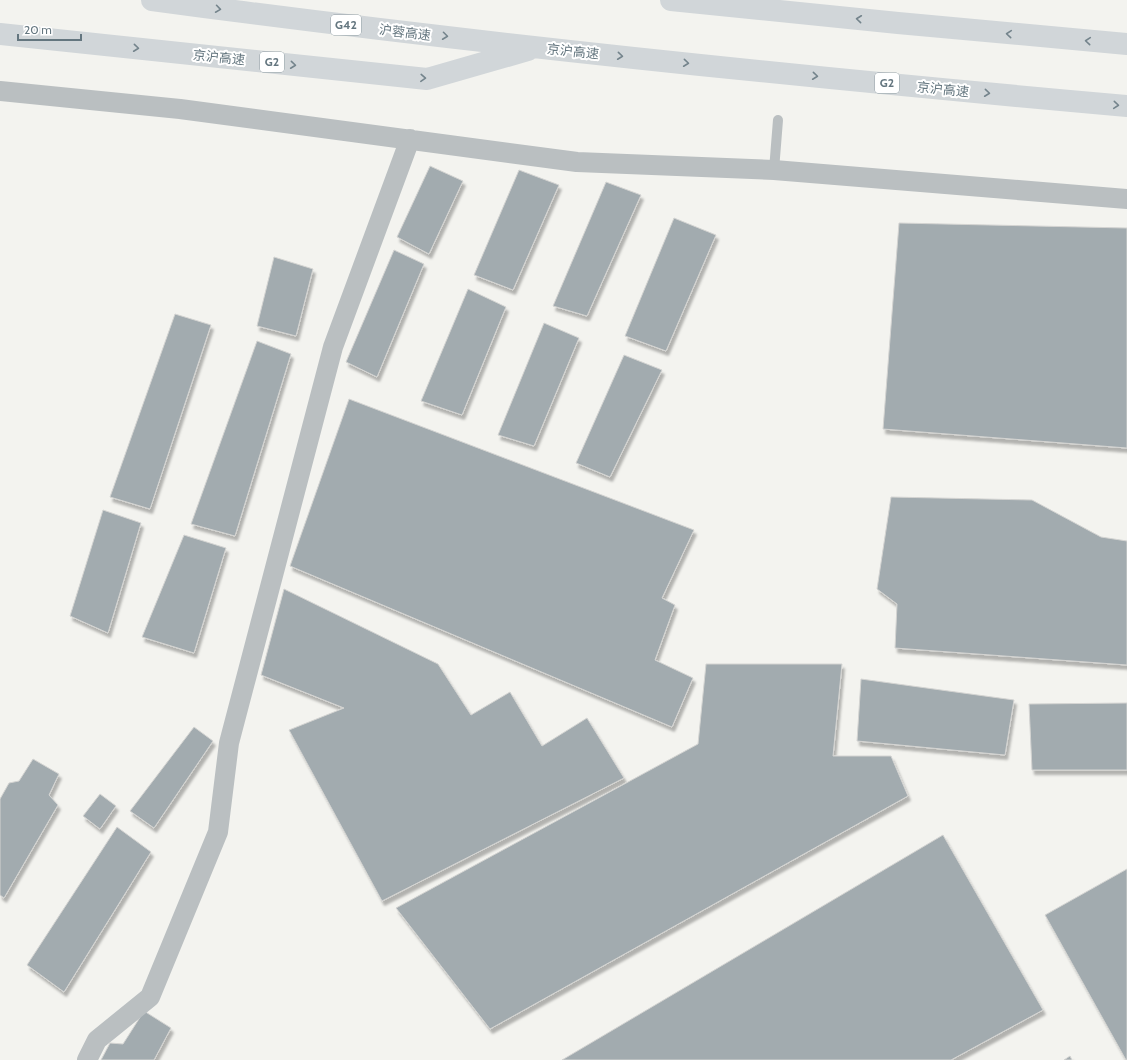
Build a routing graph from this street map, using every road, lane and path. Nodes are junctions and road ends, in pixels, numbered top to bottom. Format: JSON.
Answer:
{"nodes":[{"id":1,"x":152,"y":0,"type":"edge"},
{"id":2,"x":671,"y":0,"type":"edge"},
{"id":3,"x":706,"y":2,"type":"edge"},
{"id":4,"x":0,"y":34,"type":"edge"},
{"id":5,"x":1127,"y":44,"type":"edge"},
{"id":6,"x":540,"y":47,"type":"junction"},
{"id":7,"x":0,"y":91,"type":"edge"},
{"id":8,"x":1127,"y":106,"type":"edge"},
{"id":9,"x":778,"y":120,"type":"dead end"},
{"id":10,"x":410,"y":139,"type":"junction"},
{"id":11,"x":774,"y":170,"type":"junction"},
{"id":12,"x":1127,"y":199,"type":"edge"},
{"id":13,"x":87,"y":1060,"type":"edge"}],
"edges":[{"from":1,"to":6,"type":"highway","name":"沪蓉高速","number":"G42","one_way":true},
{"from":2,"to":3,"type":"highway"},
{"from":5,"to":3,"type":"highway","one_way":true},
{"from":4,"to":6,"type":"highway","name":"京沪高速","number":"G2","one_way":true},
{"from":6,"to":8,"type":"highway","name":"京沪高速","number":"G2","one_way":true},
{"from":7,"to":10,"type":"street"},
{"from":9,"to":11,"type":"lane"},
{"from":10,"to":11,"type":"street"},
{"from":10,"to":13,"type":"street"},
{"from":11,"to":12,"type":"street"}]}
